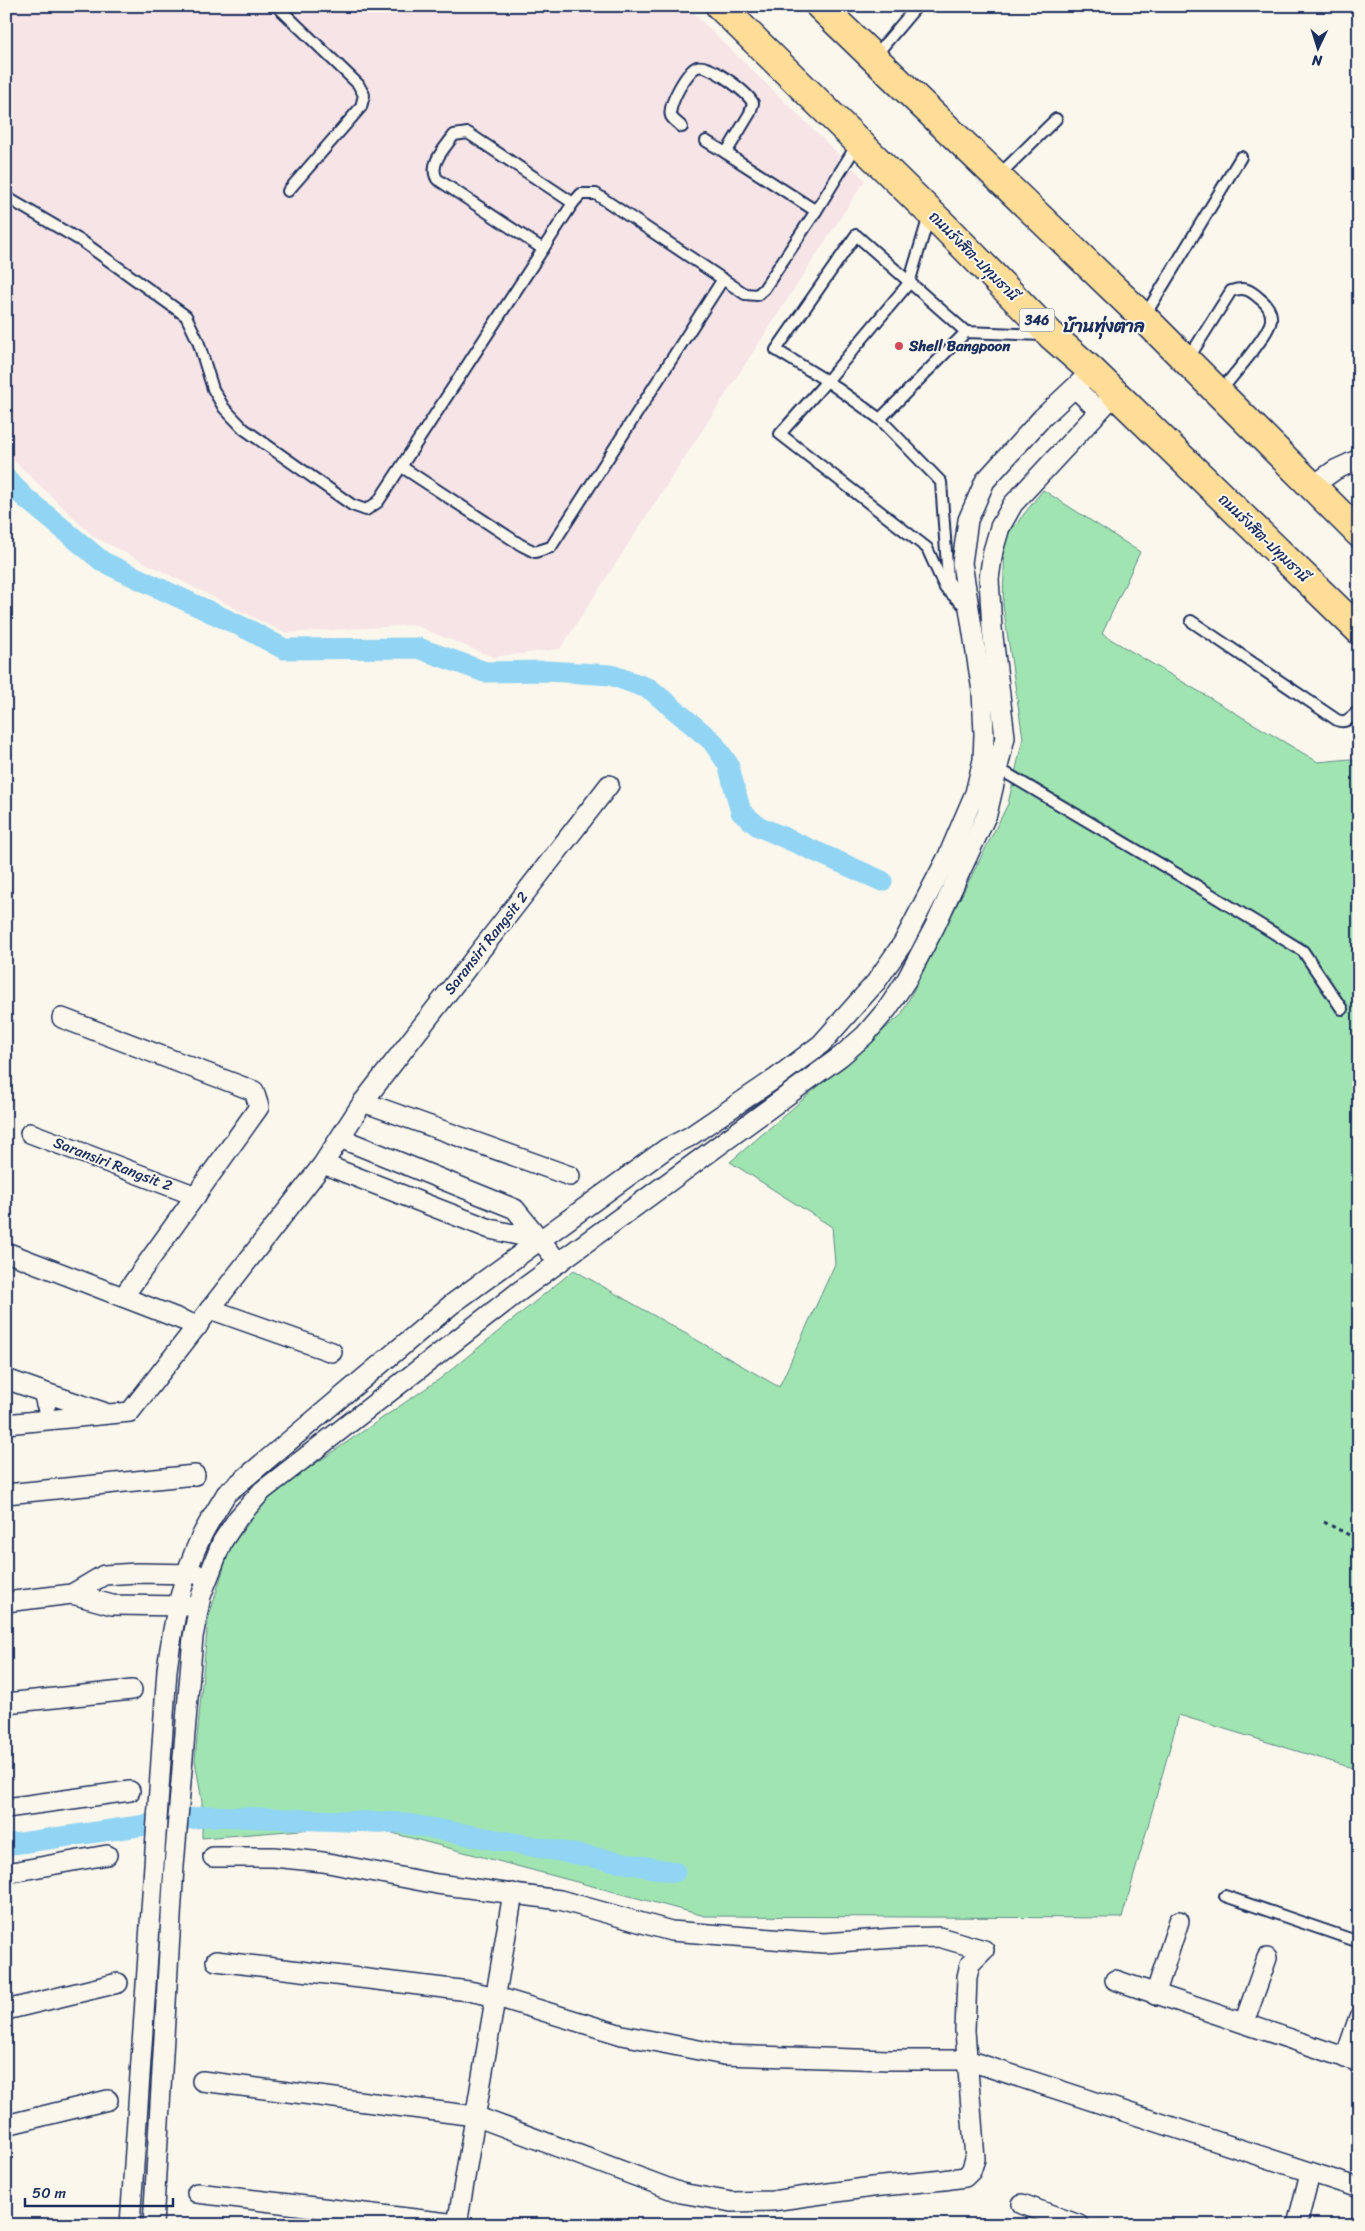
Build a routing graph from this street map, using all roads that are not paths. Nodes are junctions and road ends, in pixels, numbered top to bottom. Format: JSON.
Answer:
{"nodes":[{"id":1,"x":277,"y":6,"type":"edge"},
{"id":2,"x":720,"y":6,"type":"edge"},
{"id":3,"x":820,"y":6,"type":"edge"},
{"id":4,"x":917,"y":6,"type":"edge"},
{"id":5,"x":874,"y":58,"type":"junction"},
{"id":6,"x":1056,"y":119,"type":"dead end"},
{"id":7,"x":682,"y":127,"type":"dead end"},
{"id":8,"x":706,"y":141,"type":"dead end"},
{"id":9,"x":859,"y":142,"type":"junction"},
{"id":10,"x":726,"y":154,"type":"junction"},
{"id":11,"x":1241,"y":158,"type":"dead end"},
{"id":12,"x":997,"y":177,"type":"junction"},
{"id":13,"x":288,"y":191,"type":"dead end"},
{"id":14,"x":6,"y":197,"type":"edge"},
{"id":15,"x":573,"y":203,"type":"junction"},
{"id":16,"x":816,"y":211,"type":"junction"},
{"id":17,"x":930,"y":212,"type":"junction"},
{"id":18,"x":543,"y":249,"type":"junction"},
{"id":19,"x":723,"y":279,"type":"junction"},
{"id":20,"x":910,"y":283,"type":"junction"},
{"id":21,"x":1143,"y":318,"type":"junction"},
{"id":22,"x":966,"y":332,"type":"junction"},
{"id":23,"x":1052,"y":335,"type":"junction"},
{"id":24,"x":1186,"y":361,"type":"junction"},
{"id":25,"x":1083,"y":379,"type":"junction"},
{"id":26,"x":827,"y":381,"type":"junction"},
{"id":27,"x":1218,"y":393,"type":"junction"},
{"id":28,"x":1107,"y":402,"type":"junction"},
{"id":29,"x":880,"y":419,"type":"junction"},
{"id":30,"x":1358,"y":458,"type":"edge"},
{"id":31,"x":402,"y":467,"type":"junction"},
{"id":32,"x":1311,"y":487,"type":"junction"},
{"id":33,"x":1359,"y":533,"type":"edge"},
{"id":34,"x":991,"y":607,"type":"junction"},
{"id":35,"x":968,"y":609,"type":"junction"},
{"id":36,"x":1191,"y":621,"type":"dead end"},
{"id":37,"x":1359,"y":630,"type":"edge"},
{"id":38,"x":1359,"y":710,"type":"edge"},
{"id":39,"x":999,"y":769,"type":"junction"},
{"id":40,"x":609,"y":785,"type":"dead end"},
{"id":41,"x":1342,"y":1009,"type":"dead end"},
{"id":42,"x":62,"y":1018,"type":"dead end"},
{"id":43,"x":363,"y":1102,"type":"junction"},
{"id":44,"x":30,"y":1133,"type":"dead end"},
{"id":45,"x":340,"y":1138,"type":"junction"},
{"id":46,"x":667,"y":1148,"type":"junction"},
{"id":47,"x":323,"y":1164,"type":"junction"},
{"id":48,"x":692,"y":1167,"type":"junction"},
{"id":49,"x":570,"y":1176,"type":"dead end"},
{"id":50,"x":196,"y":1196,"type":"junction"},
{"id":51,"x":540,"y":1240,"type":"junction"},
{"id":52,"x":6,"y":1252,"type":"edge"},
{"id":53,"x":559,"y":1263,"type":"junction"},
{"id":54,"x":123,"y":1297,"type":"junction"},
{"id":55,"x":210,"y":1310,"type":"junction"},
{"id":56,"x":198,"y":1326,"type":"junction"},
{"id":57,"x":406,"y":1342,"type":"junction"},
{"id":58,"x":332,"y":1352,"type":"dead end"},
{"id":59,"x":425,"y":1364,"type":"junction"},
{"id":60,"x":6,"y":1379,"type":"edge"},
{"id":61,"x":43,"y":1392,"type":"junction"},
{"id":62,"x":110,"y":1414,"type":"junction"},
{"id":63,"x":50,"y":1420,"type":"junction"},
{"id":64,"x":6,"y":1424,"type":"edge"},
{"id":65,"x":195,"y":1475,"type":"dead end"},
{"id":66,"x":6,"y":1494,"type":"edge"},
{"id":67,"x":186,"y":1573,"type":"junction"},
{"id":68,"x":210,"y":1575,"type":"junction"},
{"id":69,"x":72,"y":1594,"type":"junction"},
{"id":70,"x":6,"y":1602,"type":"edge"},
{"id":71,"x":177,"y":1606,"type":"junction"},
{"id":72,"x":199,"y":1607,"type":"junction"},
{"id":73,"x":132,"y":1690,"type":"dead end"},
{"id":74,"x":6,"y":1703,"type":"edge"},
{"id":75,"x":130,"y":1792,"type":"dead end"},
{"id":76,"x":6,"y":1808,"type":"edge"},
{"id":77,"x":107,"y":1855,"type":"dead end"},
{"id":78,"x":212,"y":1857,"type":"dead end"},
{"id":79,"x":6,"y":1873,"type":"edge"},
{"id":80,"x":513,"y":1893,"type":"junction"},
{"id":81,"x":1225,"y":1896,"type":"dead end"},
{"id":82,"x":1179,"y":1921,"type":"dead end"},
{"id":83,"x":1359,"y":1942,"type":"edge"},
{"id":84,"x":1267,"y":1958,"type":"dead end"},
{"id":85,"x":216,"y":1961,"type":"dead end"},
{"id":86,"x":1115,"y":1980,"type":"dead end"},
{"id":87,"x":118,"y":1983,"type":"dead end"},
{"id":88,"x":1155,"y":1995,"type":"junction"},
{"id":89,"x":496,"y":1997,"type":"junction"},
{"id":90,"x":6,"y":2010,"type":"edge"},
{"id":91,"x":1359,"y":2017,"type":"edge"},
{"id":92,"x":1244,"y":2023,"type":"junction"},
{"id":93,"x":967,"y":2060,"type":"junction"},
{"id":94,"x":1352,"y":2060,"type":"edge"},
{"id":95,"x":202,"y":2081,"type":"dead end"},
{"id":96,"x":108,"y":2100,"type":"dead end"},
{"id":97,"x":475,"y":2116,"type":"junction"},
{"id":98,"x":6,"y":2125,"type":"edge"},
{"id":99,"x":1310,"y":2173,"type":"junction"},
{"id":100,"x":1359,"y":2188,"type":"edge"},
{"id":101,"x":197,"y":2194,"type":"dead end"},
{"id":102,"x":1022,"y":2204,"type":"dead end"},
{"id":103,"x":457,"y":2224,"type":"edge"},
{"id":104,"x":130,"y":2225,"type":"edge"},
{"id":105,"x":153,"y":2225,"type":"edge"},
{"id":106,"x":1079,"y":2225,"type":"edge"},
{"id":107,"x":1297,"y":2225,"type":"edge"}],
"edges":[{"from":1,"to":13,"type":"lane"},
{"from":2,"to":9,"type":"main road","name":"ถนนรังสิต-ปทุมธานี","number":"346"},
{"from":3,"to":5,"type":"main road"},
{"from":4,"to":5,"type":"lane"},
{"from":5,"to":12,"type":"main road"},
{"from":6,"to":12,"type":"lane"},
{"from":7,"to":10,"type":"lane"},
{"from":8,"to":10,"type":"lane"},
{"from":9,"to":16,"type":"lane"},
{"from":9,"to":17,"type":"main road","name":"ถนนรังสิต-ปทุมธานี","number":"346"},
{"from":10,"to":16,"type":"lane"},
{"from":11,"to":21,"type":"lane"},
{"from":12,"to":21,"type":"main road"},
{"from":14,"to":31,"type":"lane"},
{"from":15,"to":18,"type":"lane"},
{"from":15,"to":18,"type":"lane"},
{"from":15,"to":19,"type":"lane"},
{"from":16,"to":19,"type":"lane"},
{"from":17,"to":20,"type":"lane"},
{"from":17,"to":23,"type":"main road","name":"ถนนรังสิต-ปทุมธานี","number":"346"},
{"from":18,"to":31,"type":"lane"},
{"from":19,"to":31,"type":"lane"},
{"from":20,"to":22,"type":"lane"},
{"from":20,"to":26,"type":"lane"},
{"from":20,"to":26,"type":"lane"},
{"from":21,"to":24,"type":"main road"},
{"from":22,"to":23,"type":"lane"},
{"from":22,"to":29,"type":"lane"},
{"from":23,"to":25,"type":"main road","name":"ถนนรังสิต-ปทุมธานี","number":"346"},
{"from":24,"to":27,"type":"main road"},
{"from":24,"to":27,"type":"lane"},
{"from":25,"to":28,"type":"main road","name":"ถนนรังสิต-ปทุมธานี","number":"346"},
{"from":25,"to":35,"type":"street"},
{"from":26,"to":29,"type":"lane"},
{"from":26,"to":35,"type":"lane"},
{"from":27,"to":32,"type":"main road"},
{"from":28,"to":34,"type":"street"},
{"from":28,"to":37,"type":"main road","name":"ถนนรังสิต-ปทุมธานี","number":"346"},
{"from":29,"to":35,"type":"lane"},
{"from":30,"to":32,"type":"street"},
{"from":32,"to":33,"type":"main road"},
{"from":34,"to":35,"type":"street"},
{"from":34,"to":39,"type":"street"},
{"from":35,"to":46,"type":"street"},
{"from":36,"to":38,"type":"lane"},
{"from":39,"to":41,"type":"lane"},
{"from":39,"to":48,"type":"street"},
{"from":40,"to":43,"type":"street","name":"Saransiri Rangsit 2"},
{"from":42,"to":50,"type":"street"},
{"from":43,"to":45,"type":"street","name":"Saransiri Rangsit 2"},
{"from":43,"to":49,"type":"street"},
{"from":44,"to":50,"type":"street","name":"Saransiri Rangsit 2"},
{"from":45,"to":47,"type":"street","name":"Saransiri Rangsit 2"},
{"from":45,"to":51,"type":"street"},
{"from":46,"to":48,"type":"street"},
{"from":46,"to":51,"type":"street"},
{"from":47,"to":51,"type":"street"},
{"from":47,"to":55,"type":"street","name":"Saransiri Rangsit 2"},
{"from":48,"to":53,"type":"street"},
{"from":50,"to":54,"type":"street"},
{"from":51,"to":53,"type":"street"},
{"from":51,"to":57,"type":"street"},
{"from":52,"to":54,"type":"street"},
{"from":53,"to":59,"type":"street"},
{"from":54,"to":56,"type":"street"},
{"from":55,"to":56,"type":"street","name":"Saransiri Rangsit 2"},
{"from":55,"to":58,"type":"street"},
{"from":56,"to":62,"type":"street","name":"Saransiri Rangsit 2"},
{"from":57,"to":59,"type":"street"},
{"from":57,"to":67,"type":"street"},
{"from":59,"to":68,"type":"street"},
{"from":60,"to":61,"type":"street"},
{"from":61,"to":62,"type":"street"},
{"from":61,"to":63,"type":"street"},
{"from":62,"to":63,"type":"street","name":"Saransiri Rangsit 2"},
{"from":63,"to":64,"type":"street","name":"Saransiri Rangsit 2"},
{"from":65,"to":66,"type":"street"},
{"from":67,"to":68,"type":"street"},
{"from":67,"to":69,"type":"street"},
{"from":67,"to":71,"type":"street"},
{"from":68,"to":72,"type":"street"},
{"from":69,"to":70,"type":"street"},
{"from":69,"to":71,"type":"street"},
{"from":71,"to":72,"type":"street"},
{"from":71,"to":104,"type":"street"},
{"from":72,"to":105,"type":"street"},
{"from":73,"to":74,"type":"street"},
{"from":75,"to":76,"type":"street"},
{"from":77,"to":79,"type":"street"},
{"from":78,"to":80,"type":"street"},
{"from":80,"to":89,"type":"street"},
{"from":80,"to":93,"type":"street"},
{"from":81,"to":83,"type":"lane"},
{"from":82,"to":88,"type":"street"},
{"from":84,"to":92,"type":"street"},
{"from":85,"to":89,"type":"street"},
{"from":86,"to":88,"type":"street"},
{"from":87,"to":90,"type":"street"},
{"from":88,"to":92,"type":"street"},
{"from":89,"to":93,"type":"street"},
{"from":89,"to":97,"type":"street"},
{"from":91,"to":94,"type":"street"},
{"from":92,"to":94,"type":"street"},
{"from":93,"to":97,"type":"street"},
{"from":93,"to":99,"type":"street"},
{"from":95,"to":97,"type":"street"},
{"from":96,"to":98,"type":"street"},
{"from":97,"to":103,"type":"street"},
{"from":99,"to":100,"type":"street"},
{"from":99,"to":107,"type":"street"},
{"from":101,"to":103,"type":"street"},
{"from":102,"to":106,"type":"street"}]}
